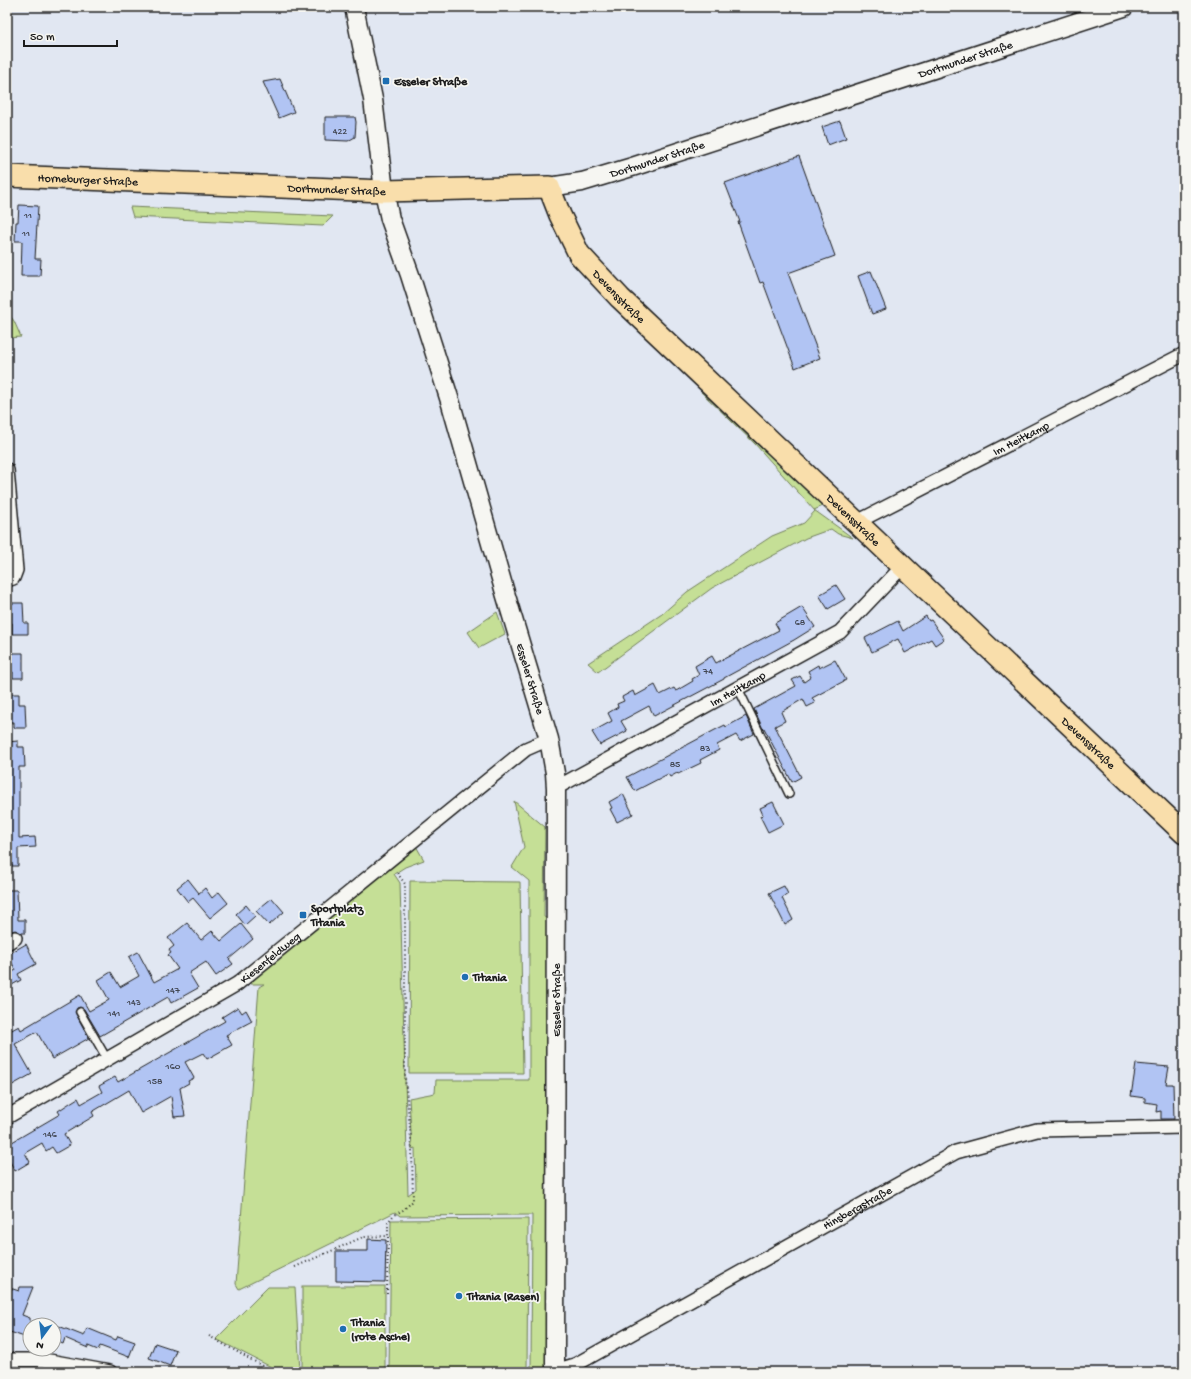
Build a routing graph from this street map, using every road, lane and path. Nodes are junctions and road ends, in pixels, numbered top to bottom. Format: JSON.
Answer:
{"nodes":[{"id":1,"x":354,"y":7,"type":"edge"},
{"id":2,"x":1124,"y":7,"type":"edge"},
{"id":3,"x":7,"y":176,"type":"edge"},
{"id":4,"x":170,"y":184,"type":"joint"},
{"id":5,"x":549,"y":187,"type":"junction"},
{"id":6,"x":384,"y":191,"type":"junction"},
{"id":7,"x":1184,"y":354,"type":"edge"},
{"id":8,"x":7,"y":470,"type":"edge"},
{"id":9,"x":857,"y":522,"type":"junction"},
{"id":10,"x":902,"y":567,"type":"junction"},
{"id":11,"x":7,"y":580,"type":"edge"},
{"id":12,"x":738,"y":688,"type":"junction"},
{"id":13,"x":549,"y":739,"type":"junction"},
{"id":14,"x":556,"y":788,"type":"junction"},
{"id":15,"x":789,"y":794,"type":"dead end"},
{"id":16,"x":1184,"y":833,"type":"edge"},
{"id":17,"x":389,"y":861,"type":"junction"},
{"id":18,"x":80,"y":1012,"type":"dead end"},
{"id":19,"x":107,"y":1059,"type":"junction"},
{"id":20,"x":7,"y":1117,"type":"edge"},
{"id":21,"x":1184,"y":1127,"type":"edge"},
{"id":22,"x":388,"y":1236,"type":"junction"},
{"id":23,"x":295,"y":1266,"type":"dead end"},
{"id":24,"x":388,"y":1294,"type":"dead end"},
{"id":25,"x":209,"y":1336,"type":"dead end"},
{"id":26,"x":7,"y":1360,"type":"edge"},
{"id":27,"x":42,"y":1366,"type":"edge"},
{"id":28,"x":110,"y":1372,"type":"edge"},
{"id":29,"x":273,"y":1372,"type":"edge"},
{"id":30,"x":555,"y":1372,"type":"edge"}],
"edges":[{"from":1,"to":6,"type":"main road","name":"Esseler Straße"},
{"from":2,"to":5,"type":"main road","name":"Dortmunder Straße"},
{"from":3,"to":4,"type":"main road","name":"Horneburger Straße"},
{"from":4,"to":6,"type":"main road","name":"Dortmunder Straße"},
{"from":5,"to":6,"type":"main road","name":"Dortmunder Straße"},
{"from":5,"to":9,"type":"main road","name":"Devensstraße"},
{"from":6,"to":13,"type":"main road","name":"Esseler Straße"},
{"from":7,"to":9,"type":"street","name":"Im Heitkamp"},
{"from":8,"to":11,"type":"street"},
{"from":9,"to":10,"type":"main road","name":"Devensstraße"},
{"from":10,"to":12,"type":"street","name":"Im Heitkamp"},
{"from":10,"to":16,"type":"main road","name":"Devensstraße"},
{"from":12,"to":14,"type":"street","name":"Im Heitkamp"},
{"from":12,"to":15,"type":"lane"},
{"from":13,"to":14,"type":"main road","name":"Esseler Straße"},
{"from":13,"to":17,"type":"street","name":"Kiesenfeldweg"},
{"from":14,"to":30,"type":"main road","name":"Esseler Straße"},
{"from":17,"to":19,"type":"street","name":"Kiesenfeldweg"},
{"from":17,"to":22,"type":"path"},
{"from":18,"to":19,"type":"lane"},
{"from":19,"to":20,"type":"street","name":"Kiesenfeldweg"},
{"from":21,"to":30,"type":"street","name":"Hinsbergstraße"},
{"from":22,"to":23,"type":"path"},
{"from":22,"to":24,"type":"path"},
{"from":25,"to":29,"type":"path"},
{"from":26,"to":27,"type":"street"},
{"from":27,"to":28,"type":"street"}]}
